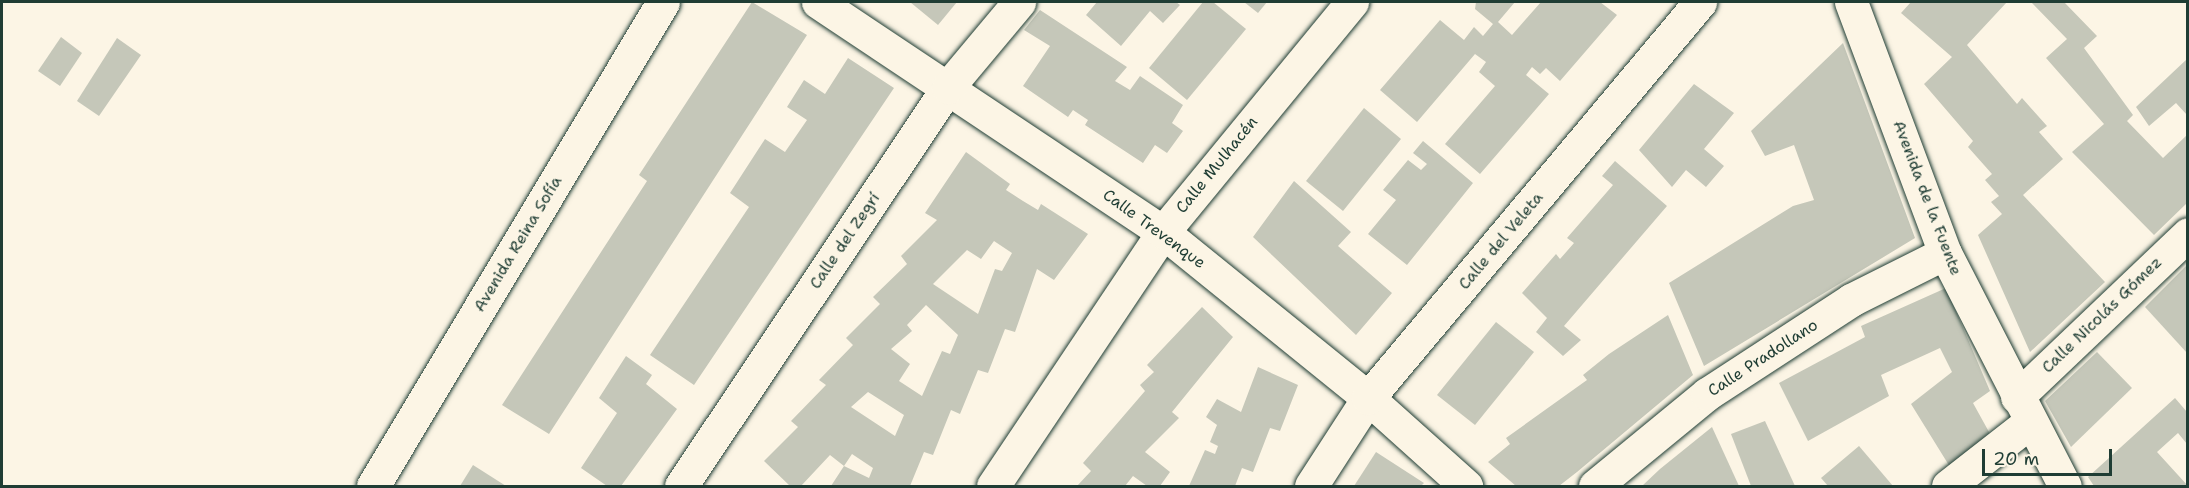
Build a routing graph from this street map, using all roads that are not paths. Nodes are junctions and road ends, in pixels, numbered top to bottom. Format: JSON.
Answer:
{"nodes":[{"id":1,"x":663,"y":2,"type":"edge"},
{"id":2,"x":818,"y":2,"type":"edge"},
{"id":3,"x":1019,"y":2,"type":"edge"},
{"id":4,"x":1352,"y":2,"type":"edge"},
{"id":5,"x":1700,"y":2,"type":"edge"},
{"id":6,"x":1855,"y":3,"type":"edge"},
{"id":7,"x":948,"y":87,"type":"junction"},
{"id":8,"x":1163,"y":232,"type":"junction"},
{"id":9,"x":2187,"y":234,"type":"edge"},
{"id":10,"x":1945,"y":253,"type":"junction"},
{"id":11,"x":1368,"y":398,"type":"junction"},
{"id":12,"x":2024,"y":409,"type":"junction"},
{"id":13,"x":373,"y":486,"type":"edge"},
{"id":14,"x":681,"y":486,"type":"edge"},
{"id":15,"x":993,"y":486,"type":"edge"},
{"id":16,"x":1311,"y":486,"type":"edge"},
{"id":17,"x":1466,"y":486,"type":"edge"},
{"id":18,"x":1595,"y":486,"type":"edge"},
{"id":19,"x":1948,"y":486,"type":"edge"},
{"id":20,"x":2065,"y":486,"type":"edge"}],
"edges":[{"from":1,"to":13,"type":"street","name":"Avenida Reina Sofía"},
{"from":2,"to":7,"type":"street","name":"Calle Trevenque"},
{"from":3,"to":7,"type":"street","name":"Calle del Zegrí"},
{"from":4,"to":8,"type":"street","name":"Calle Mulhacén"},
{"from":5,"to":11,"type":"street","name":"Calle del Veleta"},
{"from":6,"to":10,"type":"street","name":"Avenida de la Fuente"},
{"from":7,"to":8,"type":"street","name":"Calle Trevenque"},
{"from":7,"to":14,"type":"street","name":"Calle del Zegrí"},
{"from":8,"to":11,"type":"street","name":"Calle Trevenque"},
{"from":8,"to":15,"type":"street","name":"Calle Mulhacén"},
{"from":9,"to":12,"type":"street","name":"Calle Nicolás Gómez"},
{"from":10,"to":12,"type":"street","name":"Avenida de la Fuente"},
{"from":10,"to":18,"type":"street","name":"Calle Pradollano"},
{"from":11,"to":16,"type":"street","name":"Calle del Veleta"},
{"from":11,"to":17,"type":"street","name":"Calle Trevenque"},
{"from":12,"to":19,"type":"street"},
{"from":12,"to":20,"type":"street","name":"Avenida de la Fuente"}]}
